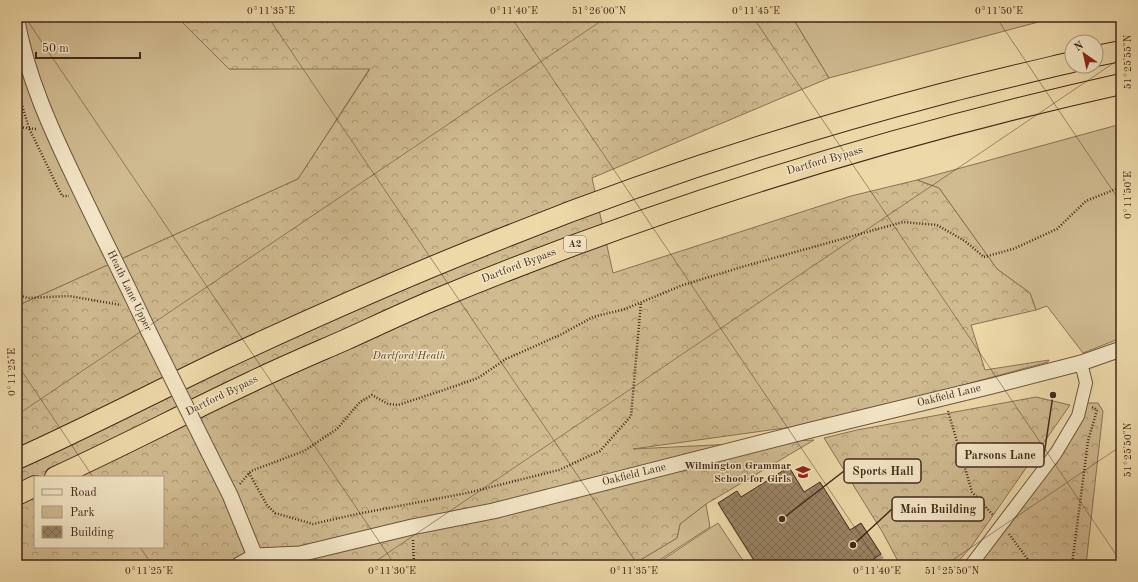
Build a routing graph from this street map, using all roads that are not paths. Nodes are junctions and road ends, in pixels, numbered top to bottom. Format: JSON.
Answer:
{"nodes":[{"id":1,"x":17,"y":21,"type":"edge"},
{"id":2,"x":1121,"y":51,"type":"edge"},
{"id":3,"x":1104,"y":54,"type":"edge"},
{"id":4,"x":1064,"y":64,"type":"edge"},
{"id":5,"x":1121,"y":84,"type":"edge"},
{"id":6,"x":1121,"y":349,"type":"edge"},
{"id":7,"x":1081,"y":363,"type":"junction"},
{"id":8,"x":17,"y":459,"type":"edge"},
{"id":9,"x":57,"y":476,"type":"edge"},
{"id":10,"x":34,"y":486,"type":"edge"},
{"id":11,"x":17,"y":495,"type":"edge"},
{"id":12,"x":255,"y":556,"type":"junction"},
{"id":13,"x":239,"y":565,"type":"edge"},
{"id":14,"x":971,"y":565,"type":"edge"}],
"edges":[{"from":1,"to":12,"type":"street","name":"Heath Lane Upper","bridge":true},
{"from":2,"to":3,"type":"highway"},
{"from":4,"to":8,"type":"highway"},
{"from":5,"to":9,"type":"highway","name":"Dartford Bypass","number":"A2"},
{"from":6,"to":7,"type":"street","name":"Oakfield Lane"},
{"from":7,"to":12,"type":"street","name":"Oakfield Lane"},
{"from":7,"to":14,"type":"street"},
{"from":10,"to":11,"type":"highway"},
{"from":12,"to":13,"type":"street","name":"Oakfield Lane"}]}
